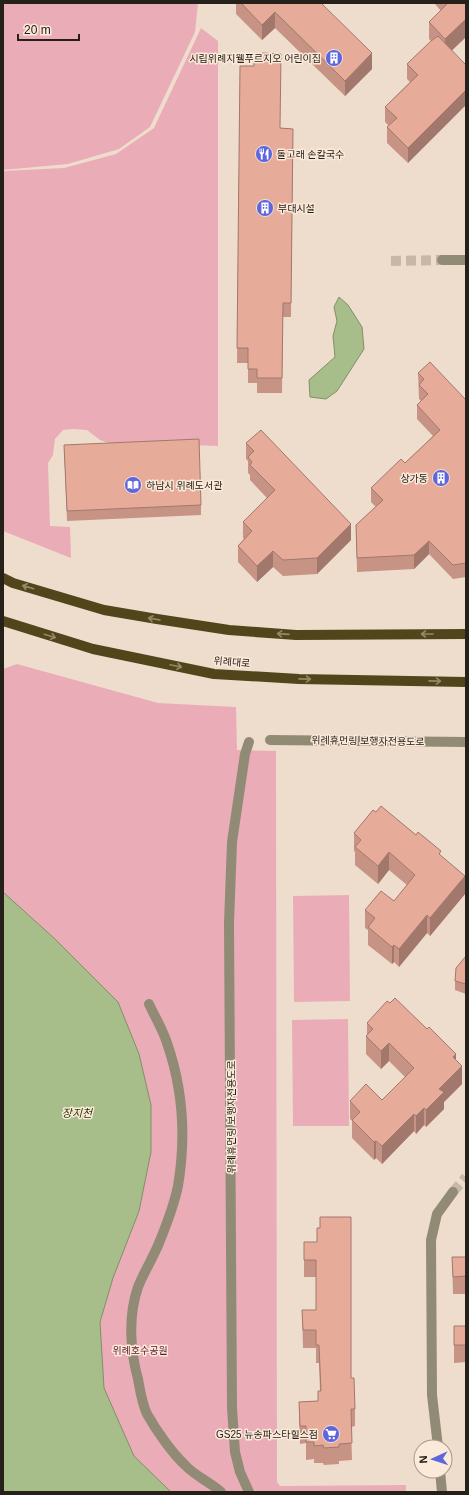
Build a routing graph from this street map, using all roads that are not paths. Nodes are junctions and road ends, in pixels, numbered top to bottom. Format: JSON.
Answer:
{"nodes":[{"id":1,"x":442,"y":260,"type":"tunnel mouth"},
{"id":2,"x":466,"y":260,"type":"edge"},
{"id":3,"x":3,"y":578,"type":"edge"},
{"id":4,"x":8,"y":623,"type":"edge"},
{"id":5,"x":466,"y":634,"type":"edge"},
{"id":6,"x":466,"y":682,"type":"edge"},
{"id":7,"x":270,"y":740,"type":"dead end"},
{"id":8,"x":249,"y":742,"type":"dead end"},
{"id":9,"x":466,"y":742,"type":"edge"},
{"id":10,"x":149,"y":1004,"type":"dead end"},
{"id":11,"x":453,"y":1192,"type":"tunnel mouth"},
{"id":12,"x":437,"y":1439,"type":"edge"},
{"id":13,"x":441,"y":1479,"type":"edge"},
{"id":14,"x":221,"y":1492,"type":"edge"},
{"id":15,"x":249,"y":1492,"type":"edge"},
{"id":16,"x":442,"y":1492,"type":"edge"}],
"edges":[{"from":1,"to":2,"type":"street"},
{"from":5,"to":3,"type":"main road","one_way":true},
{"from":4,"to":6,"type":"main road","name":"위례대로","one_way":true},
{"from":7,"to":9,"type":"street","name":"위례휴먼링 보행자전용도로"},
{"from":8,"to":15,"type":"street","name":"위례휴먼링 보행자전용도로"},
{"from":10,"to":14,"type":"street"},
{"from":11,"to":12,"type":"street"},
{"from":13,"to":16,"type":"street"}]}
